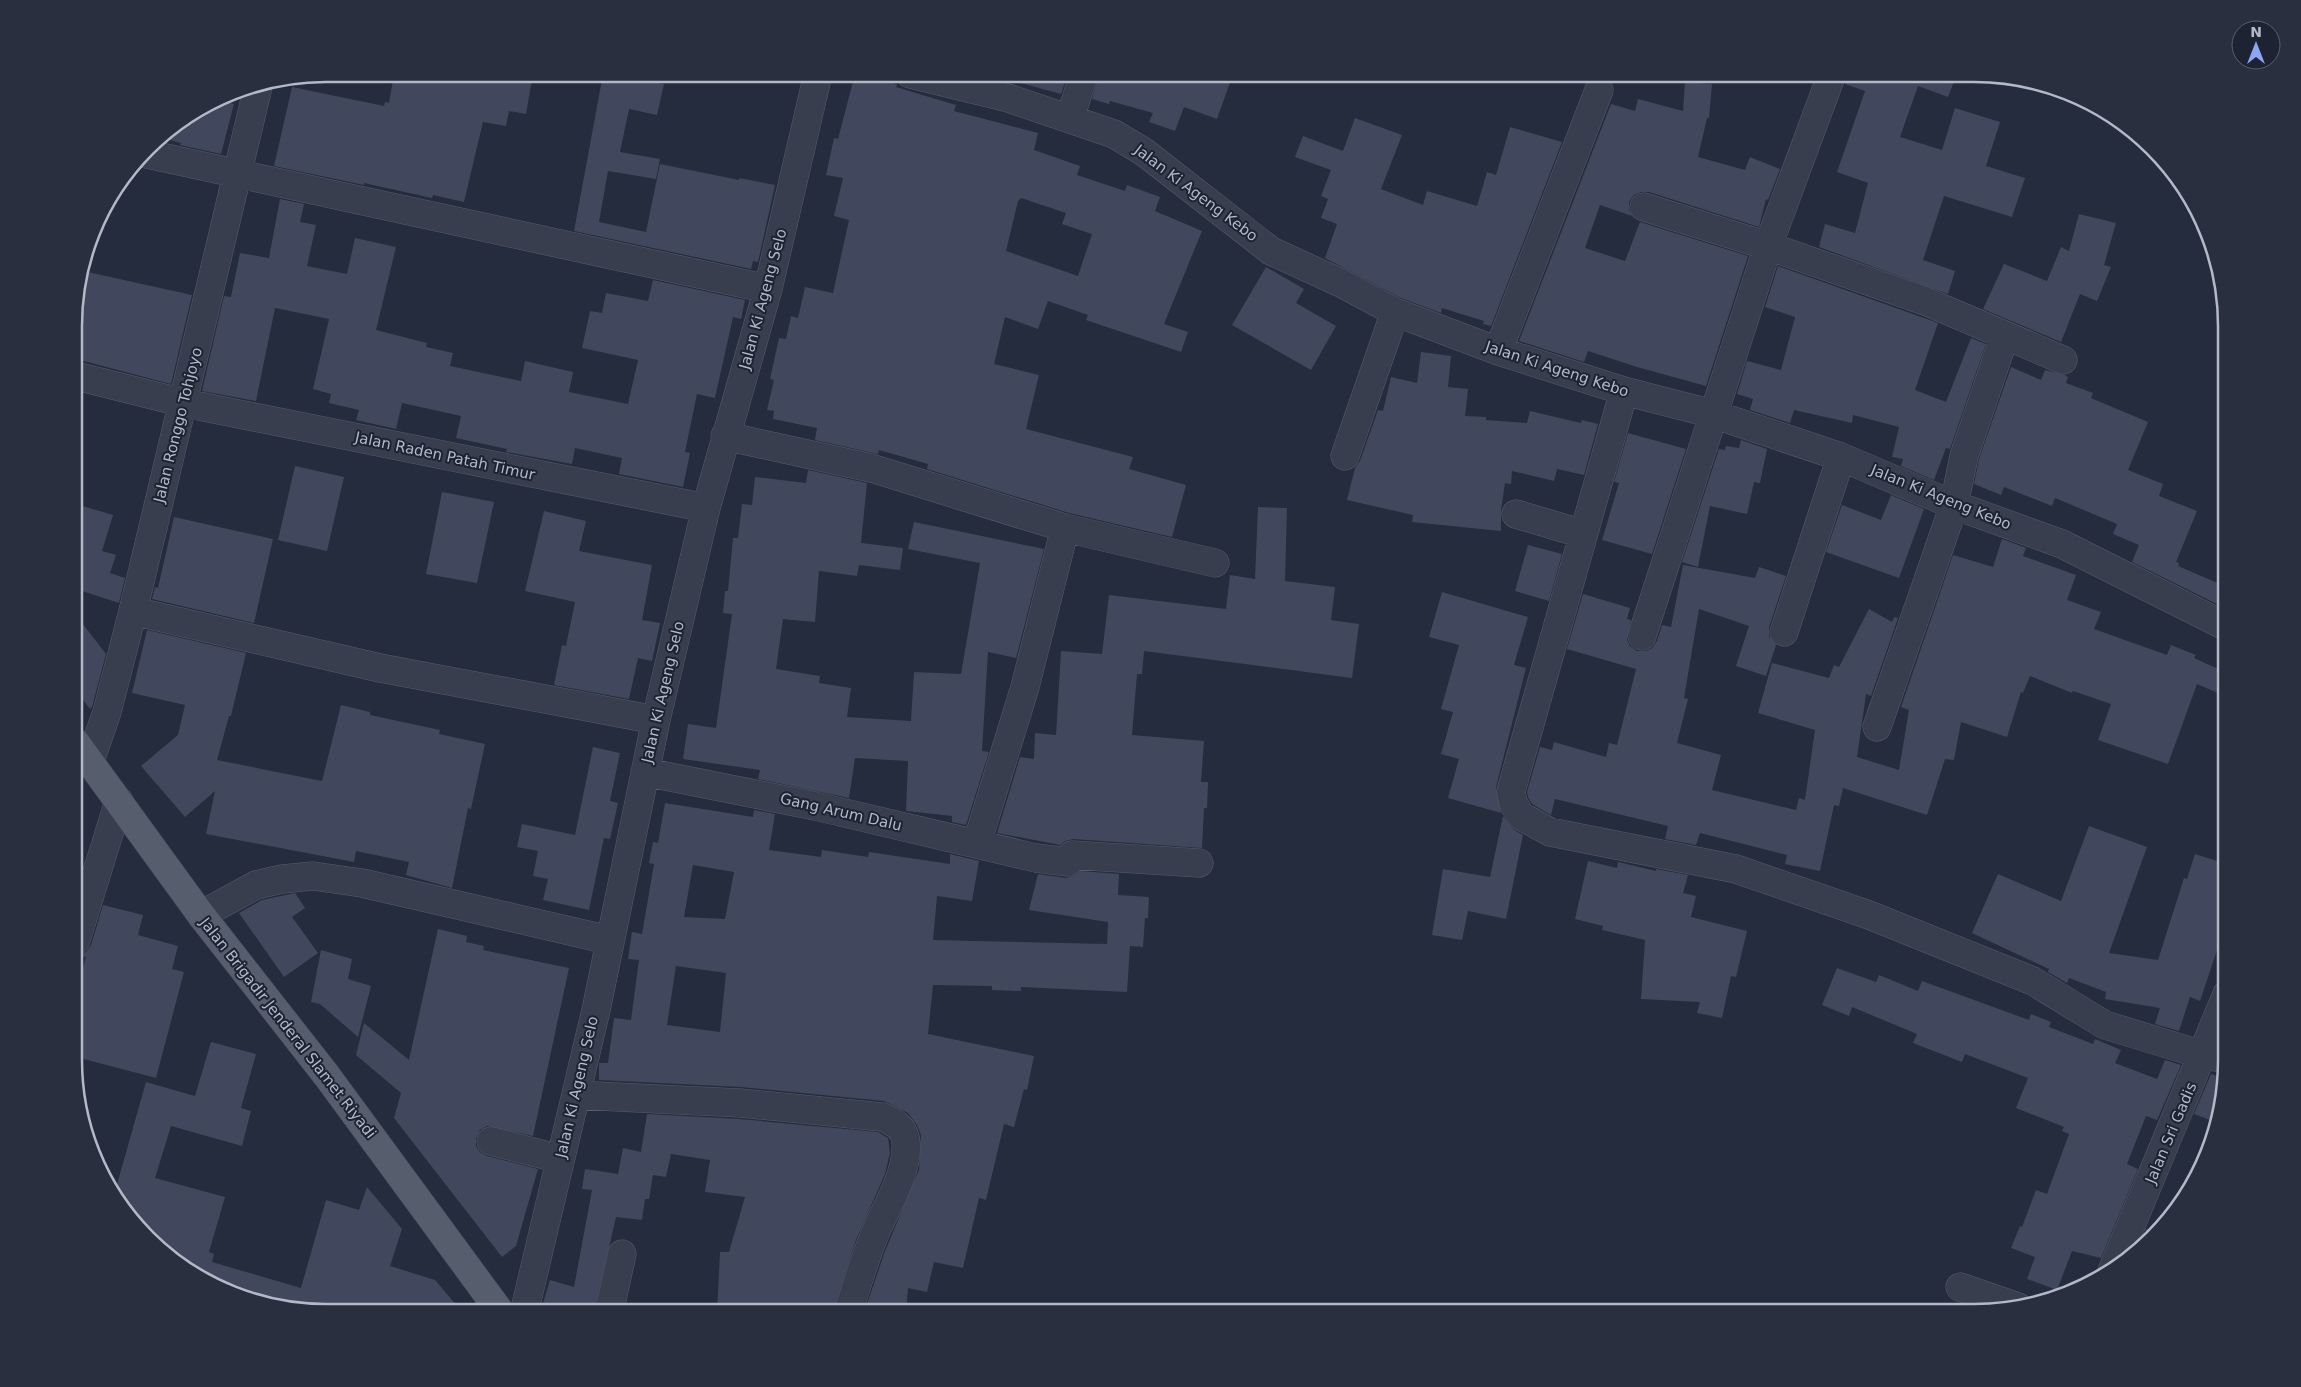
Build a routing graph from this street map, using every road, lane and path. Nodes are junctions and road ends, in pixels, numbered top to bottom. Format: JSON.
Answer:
{"nodes":[{"id":1,"x":816,"y":82,"type":"edge"},
{"id":2,"x":943,"y":82,"type":"edge"},
{"id":3,"x":1081,"y":82,"type":"edge"},
{"id":4,"x":1829,"y":82,"type":"edge"},
{"id":5,"x":1599,"y":90,"type":"dead end"},
{"id":6,"x":257,"y":93,"type":"edge"},
{"id":7,"x":1070,"y":118,"type":"junction"},
{"id":8,"x":153,"y":156,"type":"edge"},
{"id":9,"x":237,"y":175,"type":"junction"},
{"id":10,"x":1644,"y":207,"type":"dead end"},
{"id":11,"x":1768,"y":246,"type":"junction"},
{"id":12,"x":768,"y":289,"type":"junction"},
{"id":13,"x":1395,"y":312,"type":"junction"},
{"id":14,"x":2005,"y":335,"type":"junction"},
{"id":15,"x":1498,"y":351,"type":"junction"},
{"id":16,"x":2063,"y":360,"type":"dead end"},
{"id":17,"x":82,"y":378,"type":"edge"},
{"id":18,"x":1624,"y":391,"type":"junction"},
{"id":19,"x":184,"y":403,"type":"junction"},
{"id":20,"x":1713,"y":414,"type":"junction"},
{"id":21,"x":725,"y":436,"type":"junction"},
{"id":22,"x":1345,"y":456,"type":"dead end"},
{"id":23,"x":1841,"y":457,"type":"junction"},
{"id":24,"x":1954,"y":505,"type":"junction"},
{"id":25,"x":706,"y":508,"type":"junction"},
{"id":26,"x":1516,"y":514,"type":"dead end"},
{"id":27,"x":1065,"y":528,"type":"junction"},
{"id":28,"x":1583,"y":534,"type":"junction"},
{"id":29,"x":1215,"y":563,"type":"dead end"},
{"id":30,"x":133,"y":611,"type":"junction"},
{"id":31,"x":2218,"y":622,"type":"edge"},
{"id":32,"x":1784,"y":632,"type":"dead end"},
{"id":33,"x":1642,"y":636,"type":"dead end"},
{"id":34,"x":656,"y":720,"type":"junction"},
{"id":35,"x":1877,"y":727,"type":"dead end"},
{"id":36,"x":83,"y":752,"type":"edge"},
{"id":37,"x":645,"y":772,"type":"junction"},
{"id":38,"x":119,"y":801,"type":"junction"},
{"id":39,"x":977,"y":843,"type":"junction"},
{"id":40,"x":1199,"y":863,"type":"dead end"},
{"id":41,"x":201,"y":915,"type":"junction"},
{"id":42,"x":82,"y":921,"type":"edge"},
{"id":43,"x":609,"y":940,"type":"junction"},
{"id":44,"x":2218,"y":1041,"type":"edge"},
{"id":45,"x":2215,"y":1057,"type":"edge"},
{"id":46,"x":576,"y":1095,"type":"junction"},
{"id":47,"x":491,"y":1141,"type":"dead end"},
{"id":48,"x":560,"y":1160,"type":"junction"},
{"id":49,"x":622,"y":1254,"type":"dead end"},
{"id":50,"x":2119,"y":1257,"type":"edge"},
{"id":51,"x":1960,"y":1287,"type":"dead end"},
{"id":52,"x":2004,"y":1302,"type":"edge"},
{"id":53,"x":495,"y":1304,"type":"edge"},
{"id":54,"x":526,"y":1304,"type":"edge"},
{"id":55,"x":611,"y":1304,"type":"edge"},
{"id":56,"x":851,"y":1304,"type":"edge"}],
"edges":[{"from":1,"to":12,"type":"street","name":"Jalan Ki Ageng Selo"},
{"from":2,"to":7,"type":"street","name":"Jalan Ki Ageng Kebo"},
{"from":3,"to":7,"type":"street"},
{"from":4,"to":11,"type":"street"},
{"from":5,"to":15,"type":"street"},
{"from":6,"to":9,"type":"street","name":"Jalan Ronggo Tohjoyo"},
{"from":7,"to":13,"type":"street","name":"Jalan Ki Ageng Kebo"},
{"from":8,"to":9,"type":"street"},
{"from":9,"to":12,"type":"street"},
{"from":9,"to":19,"type":"street","name":"Jalan Ronggo Tohjoyo"},
{"from":10,"to":11,"type":"street"},
{"from":11,"to":14,"type":"street"},
{"from":11,"to":20,"type":"street"},
{"from":12,"to":21,"type":"street","name":"Jalan Ki Ageng Selo"},
{"from":13,"to":15,"type":"street","name":"Jalan Ki Ageng Kebo"},
{"from":13,"to":22,"type":"street"},
{"from":14,"to":16,"type":"street"},
{"from":14,"to":24,"type":"street"},
{"from":15,"to":18,"type":"street","name":"Jalan Ki Ageng Kebo"},
{"from":17,"to":19,"type":"street","name":"Jalan Raden Patah Timur"},
{"from":18,"to":20,"type":"street","name":"Jalan Ki Ageng Kebo"},
{"from":18,"to":28,"type":"street"},
{"from":19,"to":25,"type":"street","name":"Jalan Raden Patah Timur"},
{"from":19,"to":30,"type":"street","name":"Jalan Ronggo Tohjoyo"},
{"from":20,"to":23,"type":"street","name":"Jalan Ki Ageng Kebo"},
{"from":20,"to":33,"type":"street"},
{"from":21,"to":25,"type":"street","name":"Jalan Ki Ageng Selo"},
{"from":21,"to":27,"type":"street"},
{"from":23,"to":24,"type":"street","name":"Jalan Ki Ageng Kebo"},
{"from":23,"to":32,"type":"street"},
{"from":24,"to":31,"type":"street","name":"Jalan Ki Ageng Kebo"},
{"from":24,"to":35,"type":"street"},
{"from":25,"to":34,"type":"street","name":"Jalan Ki Ageng Selo"},
{"from":26,"to":28,"type":"street"},
{"from":27,"to":29,"type":"street"},
{"from":27,"to":39,"type":"street"},
{"from":28,"to":45,"type":"street"},
{"from":30,"to":34,"type":"street"},
{"from":30,"to":36,"type":"street","name":"Jalan Ronggo Tohjoyo"},
{"from":34,"to":37,"type":"street","name":"Jalan Ki Ageng Selo"},
{"from":36,"to":38,"type":"main road","name":"Jalan Brigadir Jenderal Slamet Riyadi"},
{"from":37,"to":39,"type":"street","name":"Gang Arum Dalu"},
{"from":37,"to":43,"type":"street","name":"Jalan Ki Ageng Selo"},
{"from":38,"to":41,"type":"main road","name":"Jalan Brigadir Jenderal Slamet Riyadi"},
{"from":38,"to":42,"type":"street"},
{"from":39,"to":40,"type":"street","name":"Gang Arum Dalu"},
{"from":41,"to":43,"type":"street"},
{"from":41,"to":53,"type":"main road","name":"Jalan Brigadir Jenderal Slamet Riyadi"},
{"from":43,"to":46,"type":"street","name":"Jalan Ki Ageng Selo"},
{"from":44,"to":45,"type":"street","name":"Jalan Sri Gadis"},
{"from":45,"to":50,"type":"street","name":"Jalan Sri Gadis"},
{"from":46,"to":48,"type":"street","name":"Jalan Ki Ageng Selo"},
{"from":46,"to":56,"type":"street"},
{"from":47,"to":48,"type":"street"},
{"from":48,"to":54,"type":"street","name":"Jalan Ki Ageng Selo"},
{"from":49,"to":55,"type":"street"},
{"from":51,"to":52,"type":"street"}]}
